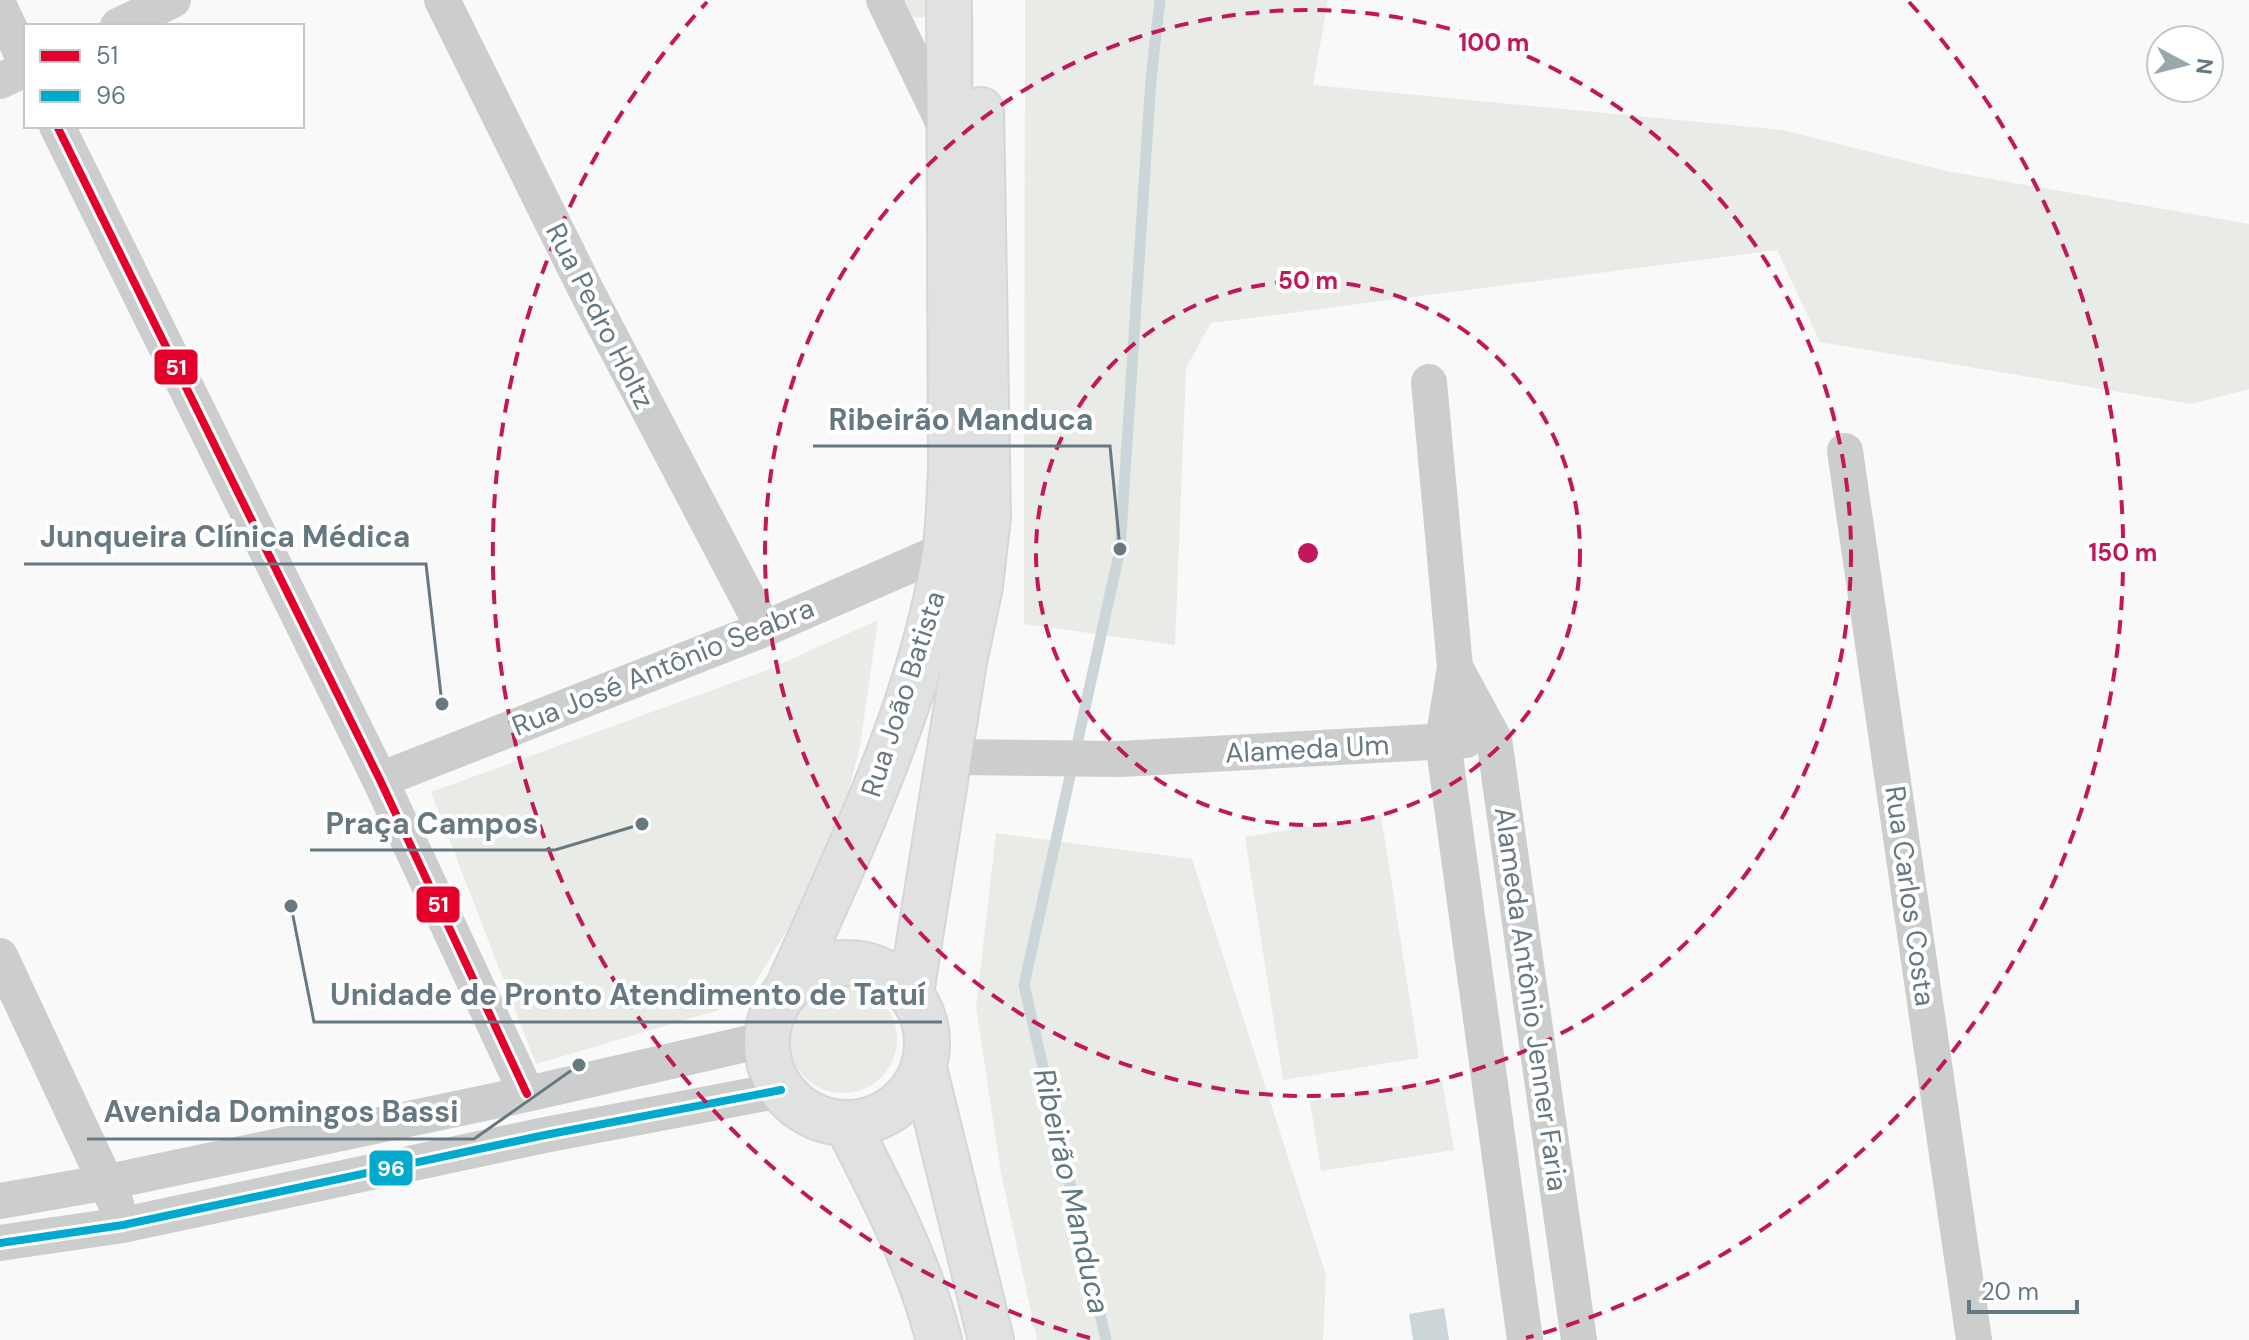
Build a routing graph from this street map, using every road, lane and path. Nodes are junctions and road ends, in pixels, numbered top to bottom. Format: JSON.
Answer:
{"nodes":[{"id":1,"x":173,"y":0,"type":"edge"},
{"id":2,"x":442,"y":0,"type":"edge"},
{"id":3,"x":884,"y":0,"type":"edge"},
{"id":4,"x":949,"y":0,"type":"edge"},
{"id":5,"x":980,"y":0,"type":"edge"},
{"id":6,"x":0,"y":8,"type":"edge"},
{"id":7,"x":122,"y":24,"type":"edge"},
{"id":8,"x":24,"y":59,"type":"edge"},
{"id":9,"x":24,"y":70,"type":"edge"},
{"id":10,"x":0,"y":81,"type":"edge"},
{"id":11,"x":58,"y":128,"type":"edge"},
{"id":12,"x":952,"y":140,"type":"junction"},
{"id":13,"x":1429,"y":382,"type":"dead end"},
{"id":14,"x":1845,"y":451,"type":"dead end"},
{"id":15,"x":945,"y":550,"type":"junction"},
{"id":16,"x":764,"y":629,"type":"junction"},
{"id":17,"x":1455,"y":667,"type":"junction"},
{"id":18,"x":1494,"y":739,"type":"junction"},
{"id":19,"x":1443,"y":741,"type":"junction"},
{"id":20,"x":949,"y":757,"type":"junction"},
{"id":21,"x":380,"y":780,"type":"junction"},
{"id":22,"x":869,"y":805,"type":"junction"},
{"id":23,"x":0,"y":956,"type":"edge"},
{"id":24,"x":788,"y":988,"type":"junction"},
{"id":25,"x":911,"y":993,"type":"junction"},
{"id":26,"x":767,"y":1039,"type":"junction"},
{"id":27,"x":924,"y":1068,"type":"junction"},
{"id":28,"x":781,"y":1090,"type":"junction"},
{"id":29,"x":527,"y":1094,"type":"junction"},
{"id":30,"x":847,"y":1124,"type":"junction"},
{"id":31,"x":108,"y":1182,"type":"junction"},
{"id":32,"x":0,"y":1201,"type":"edge"},
{"id":33,"x":123,"y":1225,"type":"junction"},
{"id":34,"x":0,"y":1243,"type":"edge"},
{"id":35,"x":939,"y":1340,"type":"edge"},
{"id":36,"x":991,"y":1340,"type":"edge"},
{"id":37,"x":1525,"y":1340,"type":"edge"},
{"id":38,"x":1579,"y":1340,"type":"edge"},
{"id":39,"x":1974,"y":1340,"type":"edge"}],
"edges":[{"from":1,"to":7,"type":"street"},
{"from":2,"to":16,"type":"street","name":"Rua Pedro Holtz"},
{"from":3,"to":12,"type":"street"},
{"from":4,"to":12,"type":"main road","name":"Rua João Batista"},
{"from":5,"to":20,"type":"main road"},
{"from":6,"to":8,"type":"street"},
{"from":9,"to":10,"type":"street"},
{"from":11,"to":21,"type":"street"},
{"from":12,"to":15,"type":"main road","name":"Rua João Batista"},
{"from":13,"to":17,"type":"street","name":"Alameda Antônio Jenner Faria"},
{"from":14,"to":39,"type":"street","name":"Rua Carlos Costa"},
{"from":15,"to":16,"type":"street","name":"Rua José Antônio Seabra"},
{"from":15,"to":22,"type":"main road","name":"Rua João Batista"},
{"from":16,"to":21,"type":"street","name":"Rua José Antônio Seabra"},
{"from":17,"to":18,"type":"street","name":"Alameda Antônio Jenner Faria"},
{"from":17,"to":19,"type":"street","name":"Alameda Antônio Jenner Faria"},
{"from":18,"to":19,"type":"street","name":"Alameda Um"},
{"from":18,"to":38,"type":"street","name":"Alameda Antônio Jenner Faria"},
{"from":19,"to":20,"type":"street","name":"Alameda Um"},
{"from":19,"to":37,"type":"street","name":"Alameda Antônio Jenner Faria"},
{"from":20,"to":22,"type":"main road"},
{"from":20,"to":25,"type":"main road"},
{"from":21,"to":29,"type":"street"},
{"from":22,"to":24,"type":"main road","name":"Rua João Batista"},
{"from":23,"to":31,"type":"street"},
{"from":24,"to":25,"type":"main road"},
{"from":24,"to":26,"type":"main road"},
{"from":25,"to":27,"type":"main road"},
{"from":26,"to":28,"type":"main road"},
{"from":26,"to":29,"type":"street"},
{"from":27,"to":30,"type":"main road"},
{"from":27,"to":36,"type":"main road"},
{"from":28,"to":30,"type":"main road"},
{"from":28,"to":33,"type":"street"},
{"from":29,"to":31,"type":"street"},
{"from":30,"to":35,"type":"main road"},
{"from":31,"to":32,"type":"street"},
{"from":31,"to":33,"type":"street"},
{"from":33,"to":34,"type":"street"}]}
